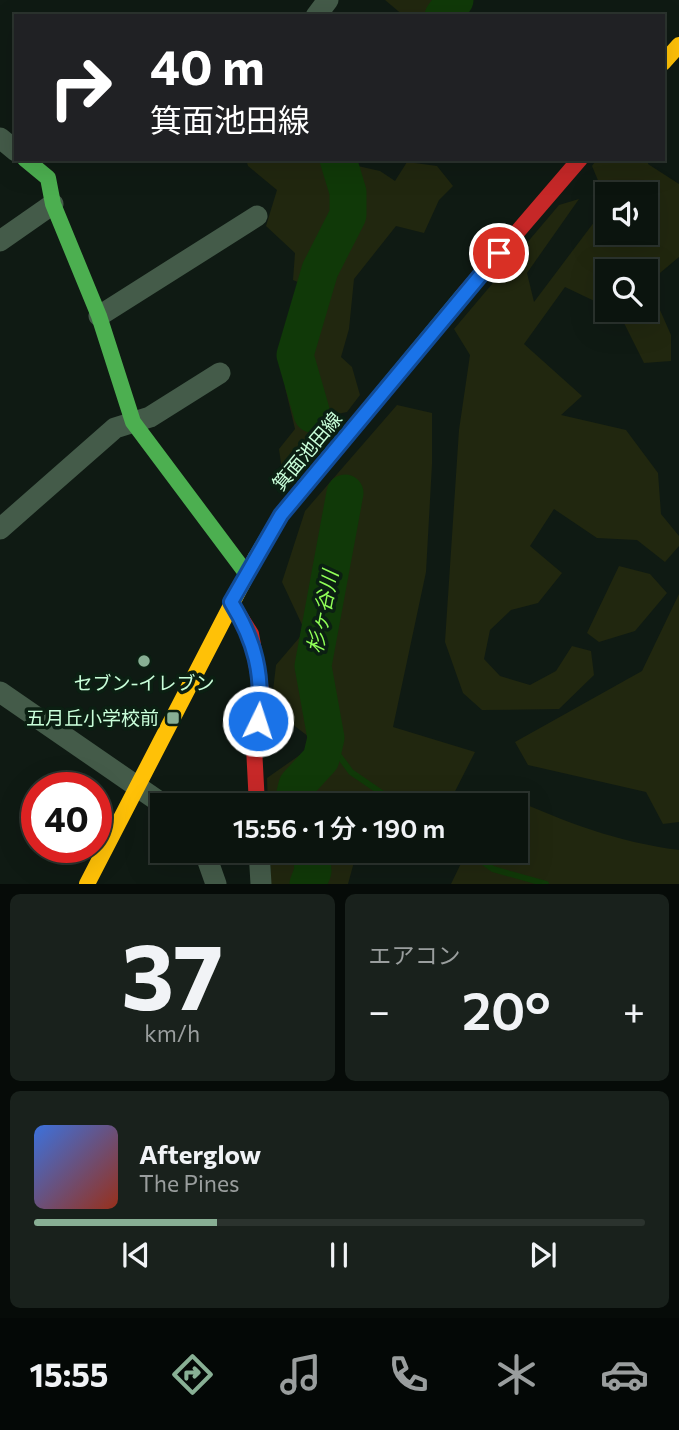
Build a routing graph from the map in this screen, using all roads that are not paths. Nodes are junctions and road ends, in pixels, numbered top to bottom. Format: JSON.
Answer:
{"nodes":[{"id":1,"x":679,"y":45,"type":"edge"},
{"id":2,"x":665,"y":61,"type":"edge"},
{"id":3,"x":27,"y":161,"type":"edge"},
{"id":4,"x":578,"y":161,"type":"edge"},
{"id":5,"x":53,"y":204,"type":"junction"},
{"id":6,"x":257,"y":216,"type":"dead end"},
{"id":7,"x":0,"y":241,"type":"edge"},
{"id":8,"x":99,"y":316,"type":"junction"},
{"id":9,"x":220,"y":373,"type":"dead end"},
{"id":10,"x":133,"y":422,"type":"junction"},
{"id":11,"x":0,"y":529,"type":"edge"},
{"id":12,"x":246,"y":573,"type":"junction"},
{"id":13,"x":231,"y":602,"type":"junction"},
{"id":14,"x":0,"y":692,"type":"edge"},
{"id":15,"x":139,"y":785,"type":"junction"},
{"id":16,"x":256,"y":793,"type":"edge"},
{"id":17,"x":150,"y":794,"type":"edge"},
{"id":18,"x":209,"y":863,"type":"edge"},
{"id":19,"x":260,"y":863,"type":"edge"},
{"id":20,"x":87,"y":884,"type":"edge"},
{"id":21,"x":216,"y":884,"type":"edge"},
{"id":22,"x":261,"y":884,"type":"edge"}],
"edges":[{"from":1,"to":2,"type":"main road"},
{"from":3,"to":5,"type":"main road"},
{"from":4,"to":12,"type":"main road","name":"箕面池田線"},
{"from":5,"to":7,"type":"street"},
{"from":5,"to":8,"type":"main road"},
{"from":6,"to":8,"type":"street"},
{"from":8,"to":10,"type":"main road"},
{"from":9,"to":10,"type":"street"},
{"from":10,"to":11,"type":"street"},
{"from":10,"to":12,"type":"main road"},
{"from":12,"to":13,"type":"main road","name":"箕面池田線"},
{"from":13,"to":15,"type":"main road","name":"箕面池田線"},
{"from":13,"to":16,"type":"main road"},
{"from":14,"to":15,"type":"street"},
{"from":15,"to":17,"type":"street"},
{"from":15,"to":20,"type":"main road","name":"箕面池田線"},
{"from":18,"to":21,"type":"street"},
{"from":19,"to":22,"type":"street"}]}
